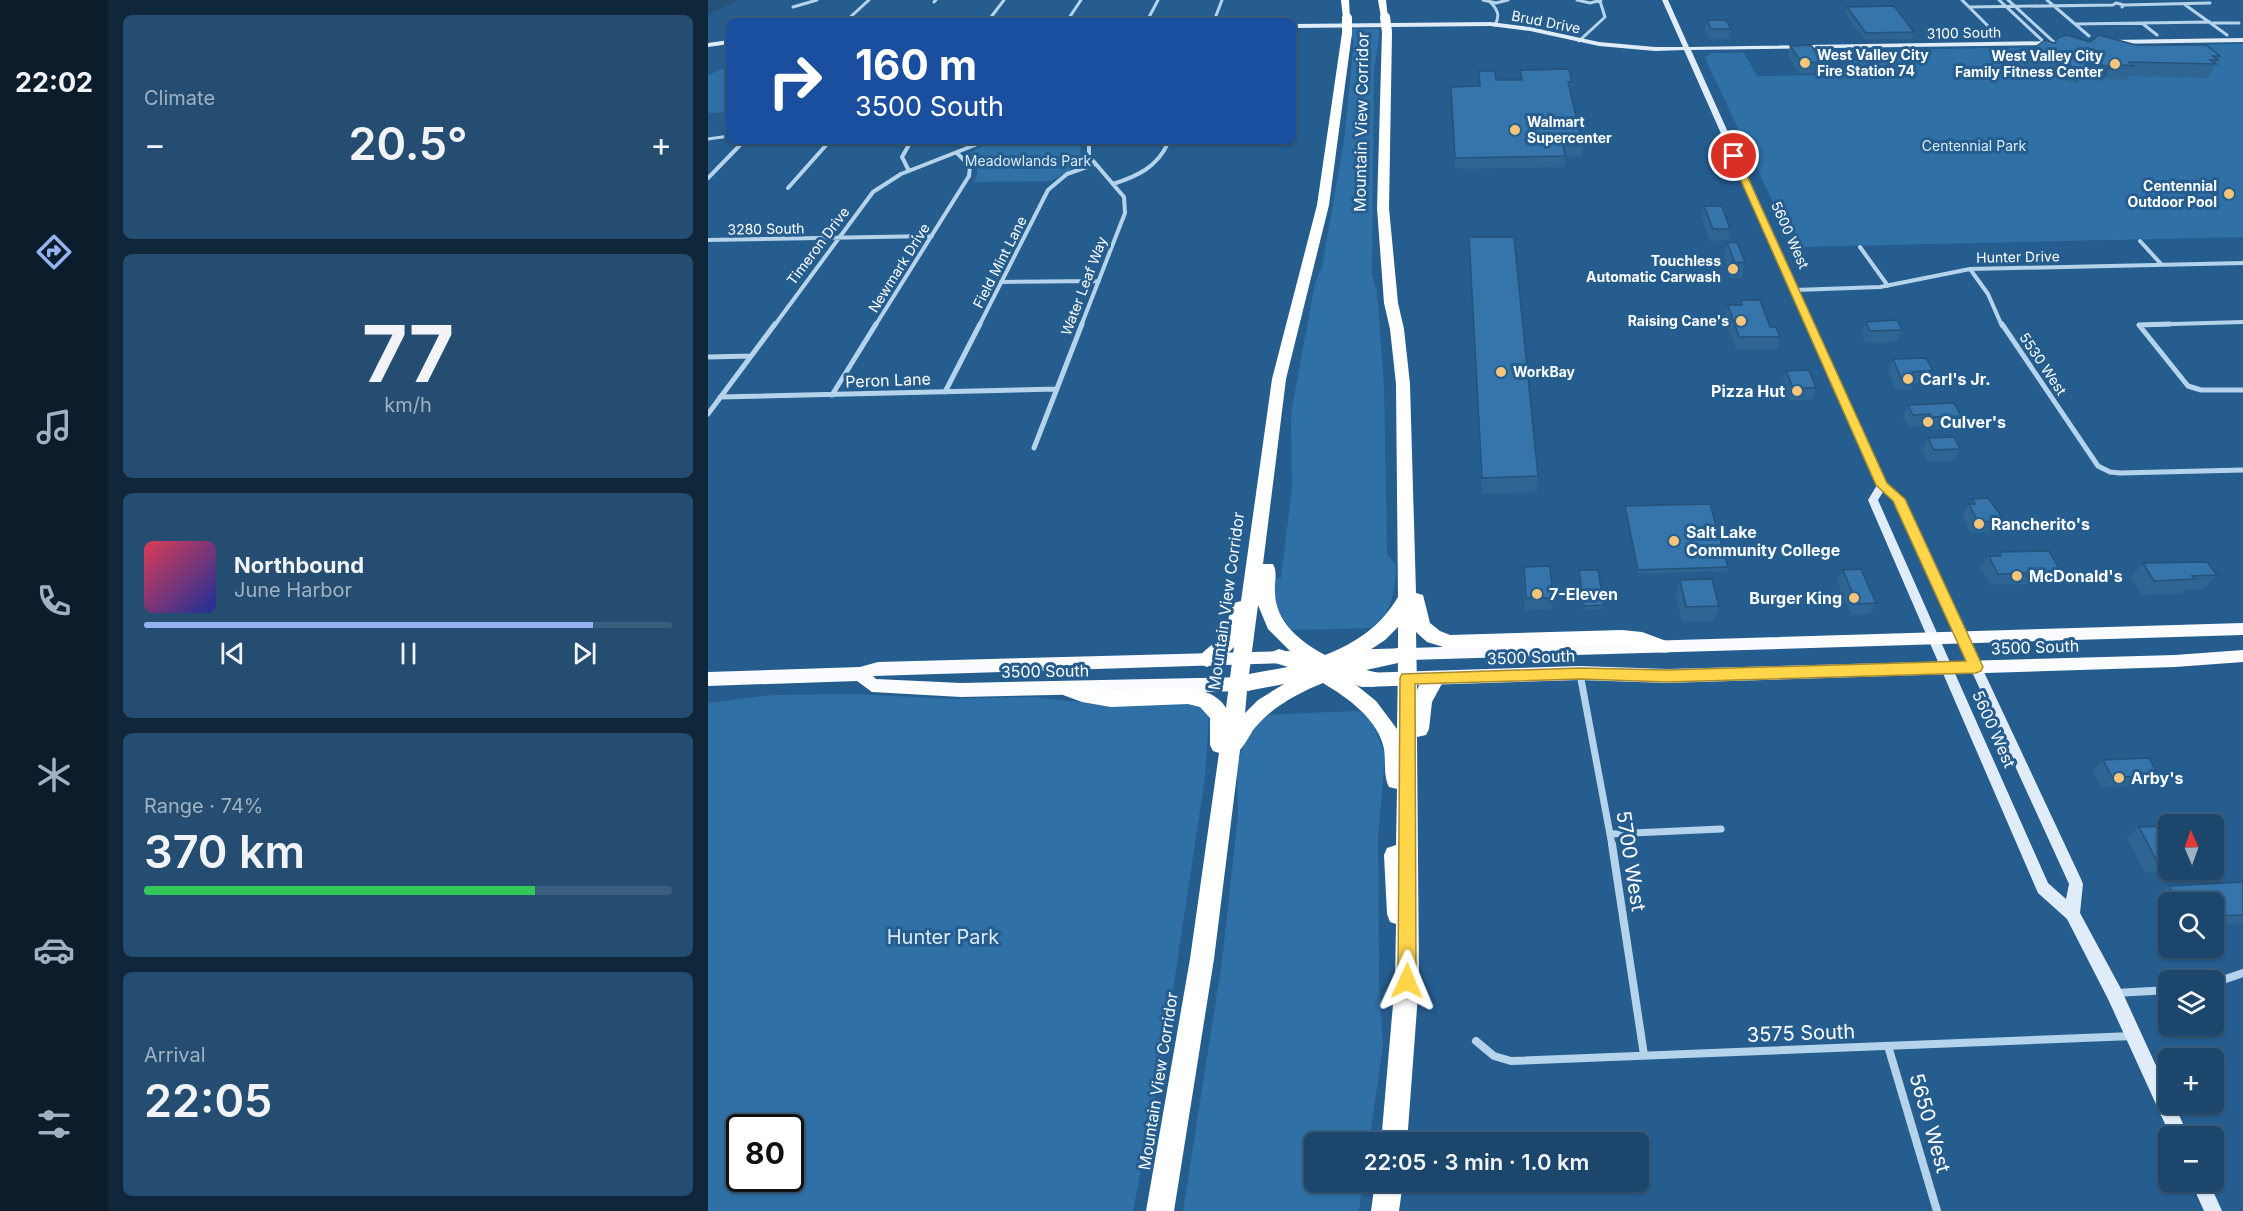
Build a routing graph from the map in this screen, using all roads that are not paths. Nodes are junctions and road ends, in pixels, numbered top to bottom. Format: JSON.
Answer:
{"nodes":[{"id":1,"x":817,"y":0,"type":"edge"},
{"id":2,"x":869,"y":0,"type":"edge"},
{"id":3,"x":1004,"y":0,"type":"edge"},
{"id":4,"x":1081,"y":0,"type":"edge"},
{"id":5,"x":1158,"y":0,"type":"edge"},
{"id":6,"x":1222,"y":0,"type":"edge"},
{"id":7,"x":1382,"y":0,"type":"edge"},
{"id":8,"x":1483,"y":0,"type":"edge"},
{"id":9,"x":1508,"y":0,"type":"edge"},
{"id":10,"x":1577,"y":0,"type":"edge"},
{"id":11,"x":1665,"y":0,"type":"edge"},
{"id":12,"x":1962,"y":0,"type":"edge"},
{"id":13,"x":1999,"y":0,"type":"edge"},
{"id":14,"x":2008,"y":0,"type":"edge"},
{"id":15,"x":2047,"y":0,"type":"edge"},
{"id":16,"x":2179,"y":0,"type":"edge"},
{"id":17,"x":1601,"y":1,"type":"edge"},
{"id":18,"x":1345,"y":2,"type":"edge"},
{"id":19,"x":2114,"y":2,"type":"edge"},
{"id":20,"x":1491,"y":3,"type":"junction"},
{"id":21,"x":1501,"y":3,"type":"junction"},
{"id":22,"x":1593,"y":3,"type":"junction"},
{"id":23,"x":2184,"y":3,"type":"junction"},
{"id":24,"x":2210,"y":3,"type":"dead end"},
{"id":25,"x":1603,"y":6,"type":"junction"},
{"id":26,"x":2005,"y":6,"type":"junction"},
{"id":27,"x":2015,"y":6,"type":"junction"},
{"id":28,"x":2054,"y":6,"type":"junction"},
{"id":29,"x":793,"y":7,"type":"dead end"},
{"id":30,"x":1969,"y":7,"type":"junction"},
{"id":31,"x":1497,"y":9,"type":"junction"},
{"id":32,"x":849,"y":18,"type":"edge"},
{"id":33,"x":990,"y":18,"type":"edge"},
{"id":34,"x":1069,"y":18,"type":"edge"},
{"id":35,"x":1149,"y":18,"type":"edge"},
{"id":36,"x":1215,"y":18,"type":"edge"},
{"id":37,"x":2142,"y":23,"type":"junction"},
{"id":38,"x":2211,"y":23,"type":"junction"},
{"id":39,"x":2239,"y":23,"type":"dead end"},
{"id":40,"x":2075,"y":24,"type":"junction"},
{"id":41,"x":1495,"y":25,"type":"junction"},
{"id":42,"x":1296,"y":26,"type":"edge"},
{"id":43,"x":2227,"y":34,"type":"dead end"},
{"id":44,"x":2157,"y":35,"type":"dead end"},
{"id":45,"x":2089,"y":36,"type":"dead end"},
{"id":46,"x":2000,"y":37,"type":"dead end"},
{"id":47,"x":2243,"y":40,"type":"edge"},
{"id":48,"x":1579,"y":41,"type":"junction"},
{"id":49,"x":726,"y":42,"type":"edge"},
{"id":50,"x":2055,"y":43,"type":"junction"},
{"id":51,"x":2066,"y":43,"type":"edge"},
{"id":52,"x":2100,"y":43,"type":"edge"},
{"id":53,"x":2044,"y":44,"type":"junction"},
{"id":54,"x":708,"y":45,"type":"edge"},
{"id":55,"x":1686,"y":49,"type":"junction"},
{"id":56,"x":726,"y":136,"type":"edge"},
{"id":57,"x":708,"y":139,"type":"edge"},
{"id":58,"x":741,"y":144,"type":"edge"},
{"id":59,"x":826,"y":144,"type":"edge"},
{"id":60,"x":909,"y":144,"type":"edge"},
{"id":61,"x":977,"y":144,"type":"edge"},
{"id":62,"x":1089,"y":144,"type":"edge"},
{"id":63,"x":1168,"y":144,"type":"edge"},
{"id":64,"x":957,"y":153,"type":"junction"},
{"id":65,"x":1095,"y":164,"type":"junction"},
{"id":66,"x":909,"y":171,"type":"junction"},
{"id":67,"x":708,"y":178,"type":"edge"},
{"id":68,"x":1113,"y":184,"type":"junction"},
{"id":69,"x":788,"y":188,"type":"dead end"},
{"id":70,"x":932,"y":236,"type":"junction"},
{"id":71,"x":839,"y":238,"type":"junction"},
{"id":72,"x":708,"y":240,"type":"edge"},
{"id":73,"x":2140,"y":241,"type":"dead end"},
{"id":74,"x":1860,"y":247,"type":"dead end"},
{"id":75,"x":2243,"y":263,"type":"edge"},
{"id":76,"x":2162,"y":265,"type":"junction"},
{"id":77,"x":1970,"y":269,"type":"junction"},
{"id":78,"x":1099,"y":281,"type":"junction"},
{"id":79,"x":1001,"y":282,"type":"junction"},
{"id":80,"x":1888,"y":286,"type":"junction"},
{"id":81,"x":1795,"y":290,"type":"junction"},
{"id":82,"x":2243,"y":322,"type":"edge"},
{"id":83,"x":751,"y":356,"type":"junction"},
{"id":84,"x":708,"y":357,"type":"edge"},
{"id":85,"x":1057,"y":389,"type":"junction"},
{"id":86,"x":2243,"y":390,"type":"edge"},
{"id":87,"x":945,"y":392,"type":"junction"},
{"id":88,"x":832,"y":395,"type":"junction"},
{"id":89,"x":720,"y":397,"type":"junction"},
{"id":90,"x":708,"y":414,"type":"edge"},
{"id":91,"x":1274,"y":415,"type":"junction"},
{"id":92,"x":1034,"y":448,"type":"dead end"},
{"id":93,"x":1271,"y":450,"type":"junction"},
{"id":94,"x":1406,"y":469,"type":"junction"},
{"id":95,"x":2243,"y":470,"type":"edge"},
{"id":96,"x":1882,"y":485,"type":"junction"},
{"id":97,"x":1407,"y":597,"type":"junction"},
{"id":98,"x":2243,"y":629,"type":"edge"},
{"id":99,"x":1962,"y":638,"type":"junction"},
{"id":100,"x":1934,"y":639,"type":"junction"},
{"id":101,"x":1662,"y":647,"type":"junction"},
{"id":102,"x":1407,"y":654,"type":"junction"},
{"id":103,"x":2243,"y":656,"type":"edge"},
{"id":104,"x":1279,"y":657,"type":"joint"},
{"id":105,"x":1244,"y":658,"type":"junction"},
{"id":106,"x":1207,"y":659,"type":"junction"},
{"id":107,"x":1976,"y":667,"type":"junction"},
{"id":108,"x":1947,"y":668,"type":"junction"},
{"id":109,"x":1324,"y":669,"type":"junction"},
{"id":110,"x":1580,"y":674,"type":"junction"},
{"id":111,"x":860,"y":675,"type":"junction"},
{"id":112,"x":1407,"y":678,"type":"junction"},
{"id":113,"x":1435,"y":678,"type":"junction"},
{"id":114,"x":708,"y":679,"type":"edge"},
{"id":115,"x":1372,"y":680,"type":"joint"},
{"id":116,"x":1239,"y":684,"type":"junction"},
{"id":117,"x":1070,"y":689,"type":"junction"},
{"id":118,"x":1230,"y":750,"type":"junction"},
{"id":119,"x":1721,"y":829,"type":"dead end"},
{"id":120,"x":1611,"y":834,"type":"junction"},
{"id":121,"x":2072,"y":914,"type":"junction"},
{"id":122,"x":1408,"y":946,"type":"junction"},
{"id":123,"x":1202,"y":959,"type":"junction"},
{"id":124,"x":2243,"y":973,"type":"edge"},
{"id":125,"x":2224,"y":980,"type":"edge"},
{"id":126,"x":2158,"y":991,"type":"edge"},
{"id":127,"x":2114,"y":993,"type":"junction"},
{"id":128,"x":1406,"y":1011,"type":"junction"},
{"id":129,"x":2134,"y":1036,"type":"junction"},
{"id":130,"x":1476,"y":1041,"type":"dead end"},
{"id":131,"x":1888,"y":1046,"type":"junction"},
{"id":132,"x":1644,"y":1055,"type":"junction"},
{"id":133,"x":2175,"y":1126,"type":"edge"},
{"id":134,"x":1395,"y":1132,"type":"edge"},
{"id":135,"x":1388,"y":1192,"type":"edge"},
{"id":136,"x":2204,"y":1192,"type":"edge"},
{"id":137,"x":1160,"y":1211,"type":"edge"},
{"id":138,"x":1385,"y":1211,"type":"edge"},
{"id":139,"x":1937,"y":1211,"type":"edge"},
{"id":140,"x":2213,"y":1211,"type":"edge"}],
"edges":[{"from":1,"to":29,"type":"street"},
{"from":2,"to":32,"type":"street"},
{"from":3,"to":33,"type":"street"},
{"from":4,"to":34,"type":"street"},
{"from":5,"to":35,"type":"street"},
{"from":6,"to":36,"type":"street"},
{"from":7,"to":94,"type":"highway","name":"Mountain View Corridor","bridge":true},
{"from":8,"to":20,"type":"street"},
{"from":9,"to":21,"type":"street"},
{"from":10,"to":22,"type":"street"},
{"from":11,"to":55,"type":"main road","name":"5600 West"},
{"from":12,"to":30,"type":"street"},
{"from":13,"to":26,"type":"street"},
{"from":14,"to":27,"type":"street"},
{"from":15,"to":28,"type":"street"},
{"from":16,"to":23,"type":"street"},
{"from":17,"to":22,"type":"street"},
{"from":17,"to":25,"type":"street"},
{"from":18,"to":91,"type":"highway","name":"Mountain View Corridor"},
{"from":19,"to":23,"type":"street"},
{"from":19,"to":28,"type":"street"},
{"from":20,"to":21,"type":"street"},
{"from":20,"to":31,"type":"street"},
{"from":21,"to":31,"type":"street"},
{"from":22,"to":25,"type":"street"},
{"from":23,"to":24,"type":"street"},
{"from":23,"to":38,"type":"street"},
{"from":25,"to":48,"type":"street"},
{"from":26,"to":27,"type":"street"},
{"from":26,"to":30,"type":"street"},
{"from":26,"to":53,"type":"street"},
{"from":27,"to":28,"type":"street"},
{"from":27,"to":50,"type":"street"},
{"from":28,"to":40,"type":"street"},
{"from":30,"to":46,"type":"street"},
{"from":31,"to":41,"type":"street"},
{"from":37,"to":38,"type":"street"},
{"from":37,"to":40,"type":"street"},
{"from":37,"to":44,"type":"street"},
{"from":38,"to":39,"type":"street"},
{"from":38,"to":43,"type":"street"},
{"from":40,"to":45,"type":"street"},
{"from":41,"to":42,"type":"main road","name":"Brud Drive"},
{"from":41,"to":48,"type":"main road","name":"Brud Drive"},
{"from":47,"to":52,"type":"main road"},
{"from":48,"to":55,"type":"main road","name":"Brud Drive"},
{"from":49,"to":54,"type":"main road"},
{"from":50,"to":51,"type":"main road","name":"3100 South"},
{"from":50,"to":53,"type":"main road","name":"3100 South"},
{"from":53,"to":55,"type":"main road","name":"3100 South"},
{"from":55,"to":81,"type":"main road","name":"5600 West"},
{"from":56,"to":57,"type":"street"},
{"from":58,"to":67,"type":"street"},
{"from":59,"to":69,"type":"street"},
{"from":60,"to":66,"type":"street"},
{"from":61,"to":64,"type":"street","name":"Timeron Drive"},
{"from":62,"to":65,"type":"street","name":"Water Leaf Way"},
{"from":63,"to":68,"type":"street"},
{"from":64,"to":66,"type":"street","name":"Timeron Drive"},
{"from":64,"to":70,"type":"street","name":"Newmark Drive"},
{"from":65,"to":68,"type":"street","name":"Water Leaf Way"},
{"from":65,"to":79,"type":"street","name":"Field Mint Lane"},
{"from":66,"to":71,"type":"street","name":"Timeron Drive"},
{"from":68,"to":78,"type":"street","name":"Water Leaf Way"},
{"from":70,"to":71,"type":"street","name":"3280 South"},
{"from":70,"to":88,"type":"street","name":"Newmark Drive"},
{"from":71,"to":72,"type":"street","name":"3280 South"},
{"from":71,"to":83,"type":"street","name":"Timeron Drive"},
{"from":73,"to":76,"type":"street"},
{"from":74,"to":80,"type":"street"},
{"from":75,"to":76,"type":"street","name":"Hunter Drive"},
{"from":76,"to":77,"type":"street","name":"Hunter Drive"},
{"from":77,"to":80,"type":"street","name":"Hunter Drive"},
{"from":77,"to":95,"type":"street","name":"5530 West"},
{"from":78,"to":79,"type":"street"},
{"from":78,"to":85,"type":"street","name":"Water Leaf Way"},
{"from":79,"to":87,"type":"street","name":"Field Mint Lane"},
{"from":80,"to":81,"type":"street","name":"Hunter Drive"},
{"from":81,"to":96,"type":"main road","name":"5600 West"},
{"from":82,"to":86,"type":"street"},
{"from":83,"to":84,"type":"street"},
{"from":83,"to":89,"type":"street","name":"Timeron Drive"},
{"from":85,"to":87,"type":"street","name":"Peron Lane"},
{"from":85,"to":92,"type":"street","name":"Water Leaf Way"},
{"from":87,"to":88,"type":"street","name":"Peron Lane"},
{"from":88,"to":89,"type":"street","name":"Peron Lane"},
{"from":89,"to":90,"type":"street","name":"Timeron Drive"},
{"from":91,"to":93,"type":"highway","name":"Mountain View Corridor"},
{"from":91,"to":106,"type":"highway"},
{"from":93,"to":105,"type":"highway","name":"Mountain View Corridor"},
{"from":93,"to":109,"type":"highway"},
{"from":94,"to":97,"type":"highway","name":"Mountain View Corridor"},
{"from":94,"to":101,"type":"highway"},
{"from":96,"to":99,"type":"main road","name":"5600 West"},
{"from":96,"to":100,"type":"main road","name":"5600 West"},
{"from":97,"to":102,"type":"highway","name":"Mountain View Corridor"},
{"from":97,"to":109,"type":"highway"},
{"from":98,"to":99,"type":"main road","name":"3500 South"},
{"from":99,"to":100,"type":"main road","name":"3500 South"},
{"from":99,"to":107,"type":"main road","name":"5600 West"},
{"from":100,"to":101,"type":"main road","name":"3500 South"},
{"from":100,"to":108,"type":"main road","name":"5600 West"},
{"from":101,"to":102,"type":"main road","name":"3500 South"},
{"from":102,"to":109,"type":"highway"},
{"from":102,"to":112,"type":"highway","name":"Mountain View Corridor"},
{"from":103,"to":107,"type":"main road","name":"3500 South"},
{"from":104,"to":105,"type":"main road","name":"3500 South"},
{"from":104,"to":109,"type":"highway"},
{"from":105,"to":106,"type":"main road","name":"3500 South"},
{"from":105,"to":116,"type":"highway","name":"Mountain View Corridor"},
{"from":106,"to":111,"type":"main road","name":"3500 South"},
{"from":107,"to":108,"type":"main road","name":"3500 South"},
{"from":107,"to":121,"type":"main road","name":"5600 West"},
{"from":108,"to":110,"type":"main road","name":"3500 South"},
{"from":108,"to":121,"type":"main road","name":"5600 West"},
{"from":109,"to":115,"type":"highway"},
{"from":109,"to":116,"type":"highway"},
{"from":109,"to":118,"type":"highway"},
{"from":109,"to":122,"type":"highway"},
{"from":110,"to":113,"type":"main road","name":"3500 South"},
{"from":110,"to":120,"type":"street","name":"5700 West"},
{"from":111,"to":114,"type":"main road","name":"3500 South"},
{"from":111,"to":117,"type":"main road","name":"3500 South"},
{"from":112,"to":113,"type":"main road","name":"3500 South"},
{"from":112,"to":115,"type":"main road","name":"3500 South"},
{"from":112,"to":122,"type":"highway","name":"Mountain View Corridor"},
{"from":113,"to":128,"type":"highway"},
{"from":116,"to":117,"type":"main road","name":"3500 South"},
{"from":116,"to":118,"type":"highway","name":"Mountain View Corridor"},
{"from":117,"to":123,"type":"highway"},
{"from":118,"to":123,"type":"highway","name":"Mountain View Corridor"},
{"from":119,"to":120,"type":"street"},
{"from":120,"to":132,"type":"street","name":"5700 West"},
{"from":121,"to":127,"type":"main road","name":"5600 West"},
{"from":122,"to":128,"type":"highway","name":"Mountain View Corridor"},
{"from":123,"to":137,"type":"highway","name":"Mountain View Corridor"},
{"from":124,"to":125,"type":"street"},
{"from":126,"to":127,"type":"street"},
{"from":127,"to":129,"type":"main road","name":"5600 West"},
{"from":128,"to":134,"type":"highway","name":"Mountain View Corridor"},
{"from":129,"to":131,"type":"street","name":"3575 South"},
{"from":129,"to":133,"type":"main road","name":"5600 West"},
{"from":130,"to":132,"type":"street","name":"3575 South"},
{"from":131,"to":132,"type":"street","name":"3575 South"},
{"from":131,"to":139,"type":"street","name":"5650 West"},
{"from":135,"to":138,"type":"highway"},
{"from":136,"to":140,"type":"main road"}]}
